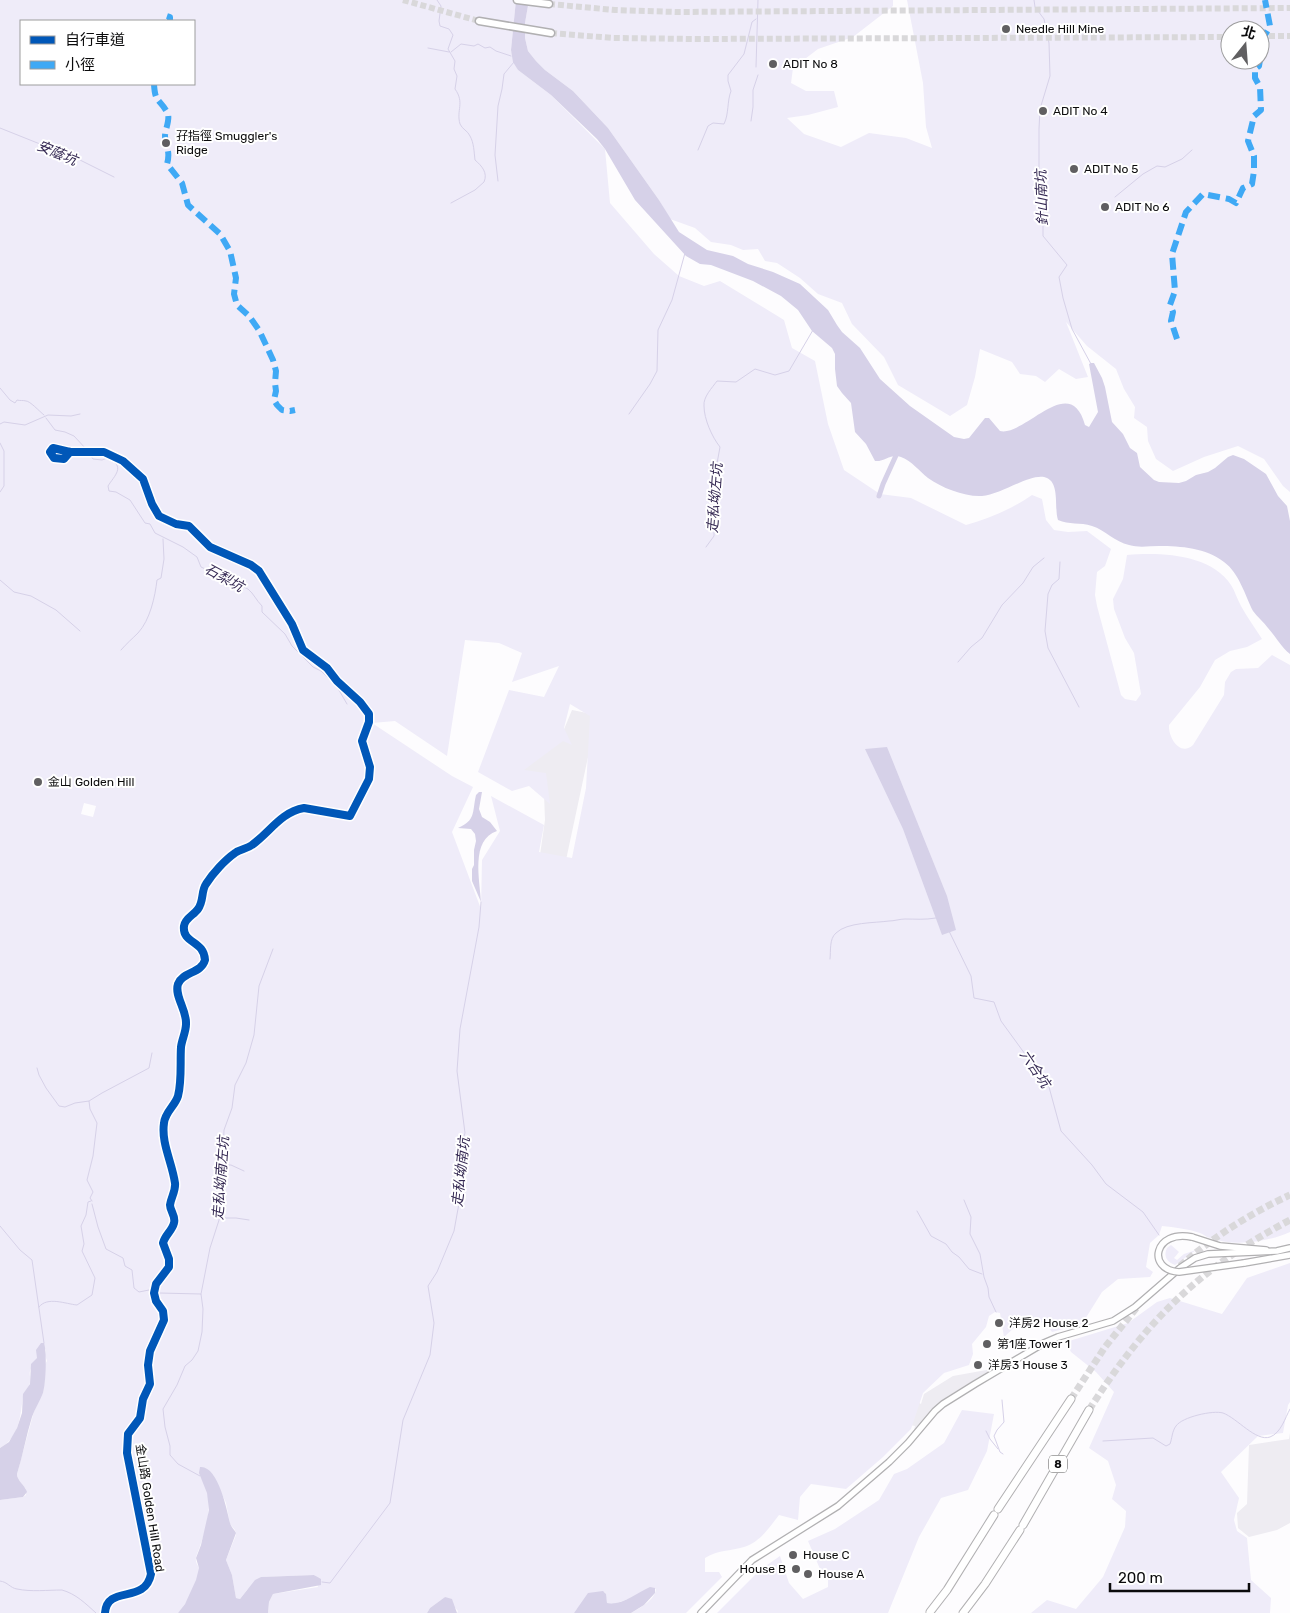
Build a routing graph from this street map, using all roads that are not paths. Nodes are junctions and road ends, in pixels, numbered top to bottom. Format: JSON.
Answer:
{"nodes":[{"id":1,"x":517,"y":0,"type":"edge"},
{"id":2,"x":549,"y":4,"type":"dead end"},
{"id":3,"x":480,"y":21,"type":"tunnel mouth"},
{"id":4,"x":551,"y":32,"type":"tunnel mouth"},
{"id":5,"x":70,"y":452,"type":"junction"},
{"id":6,"x":1290,"y":1248,"type":"edge"},
{"id":7,"x":1277,"y":1251,"type":"junction"},
{"id":8,"x":1290,"y":1256,"type":"edge"},
{"id":9,"x":1071,"y":1399,"type":"tunnel mouth"},
{"id":10,"x":1089,"y":1410,"type":"tunnel mouth"},
{"id":11,"x":930,"y":1612,"type":"edge"},
{"id":12,"x":105,"y":1613,"type":"edge"},
{"id":13,"x":700,"y":1613,"type":"edge"},
{"id":14,"x":963,"y":1613,"type":"edge"}],
"edges":[{"from":1,"to":2,"type":"highway"},
{"from":3,"to":4,"type":"highway"},
{"from":5,"to":5,"type":"street","name":"金山路 Golden Hill Road"},
{"from":5,"to":12,"type":"street","name":"金山路 Golden Hill Road"},
{"from":6,"to":7,"type":"main road"},
{"from":7,"to":8,"type":"main road","bridge":true},
{"from":7,"to":13,"type":"main road"},
{"from":9,"to":11,"type":"highway","number":"8"},
{"from":10,"to":14,"type":"highway","number":"8"}]}
